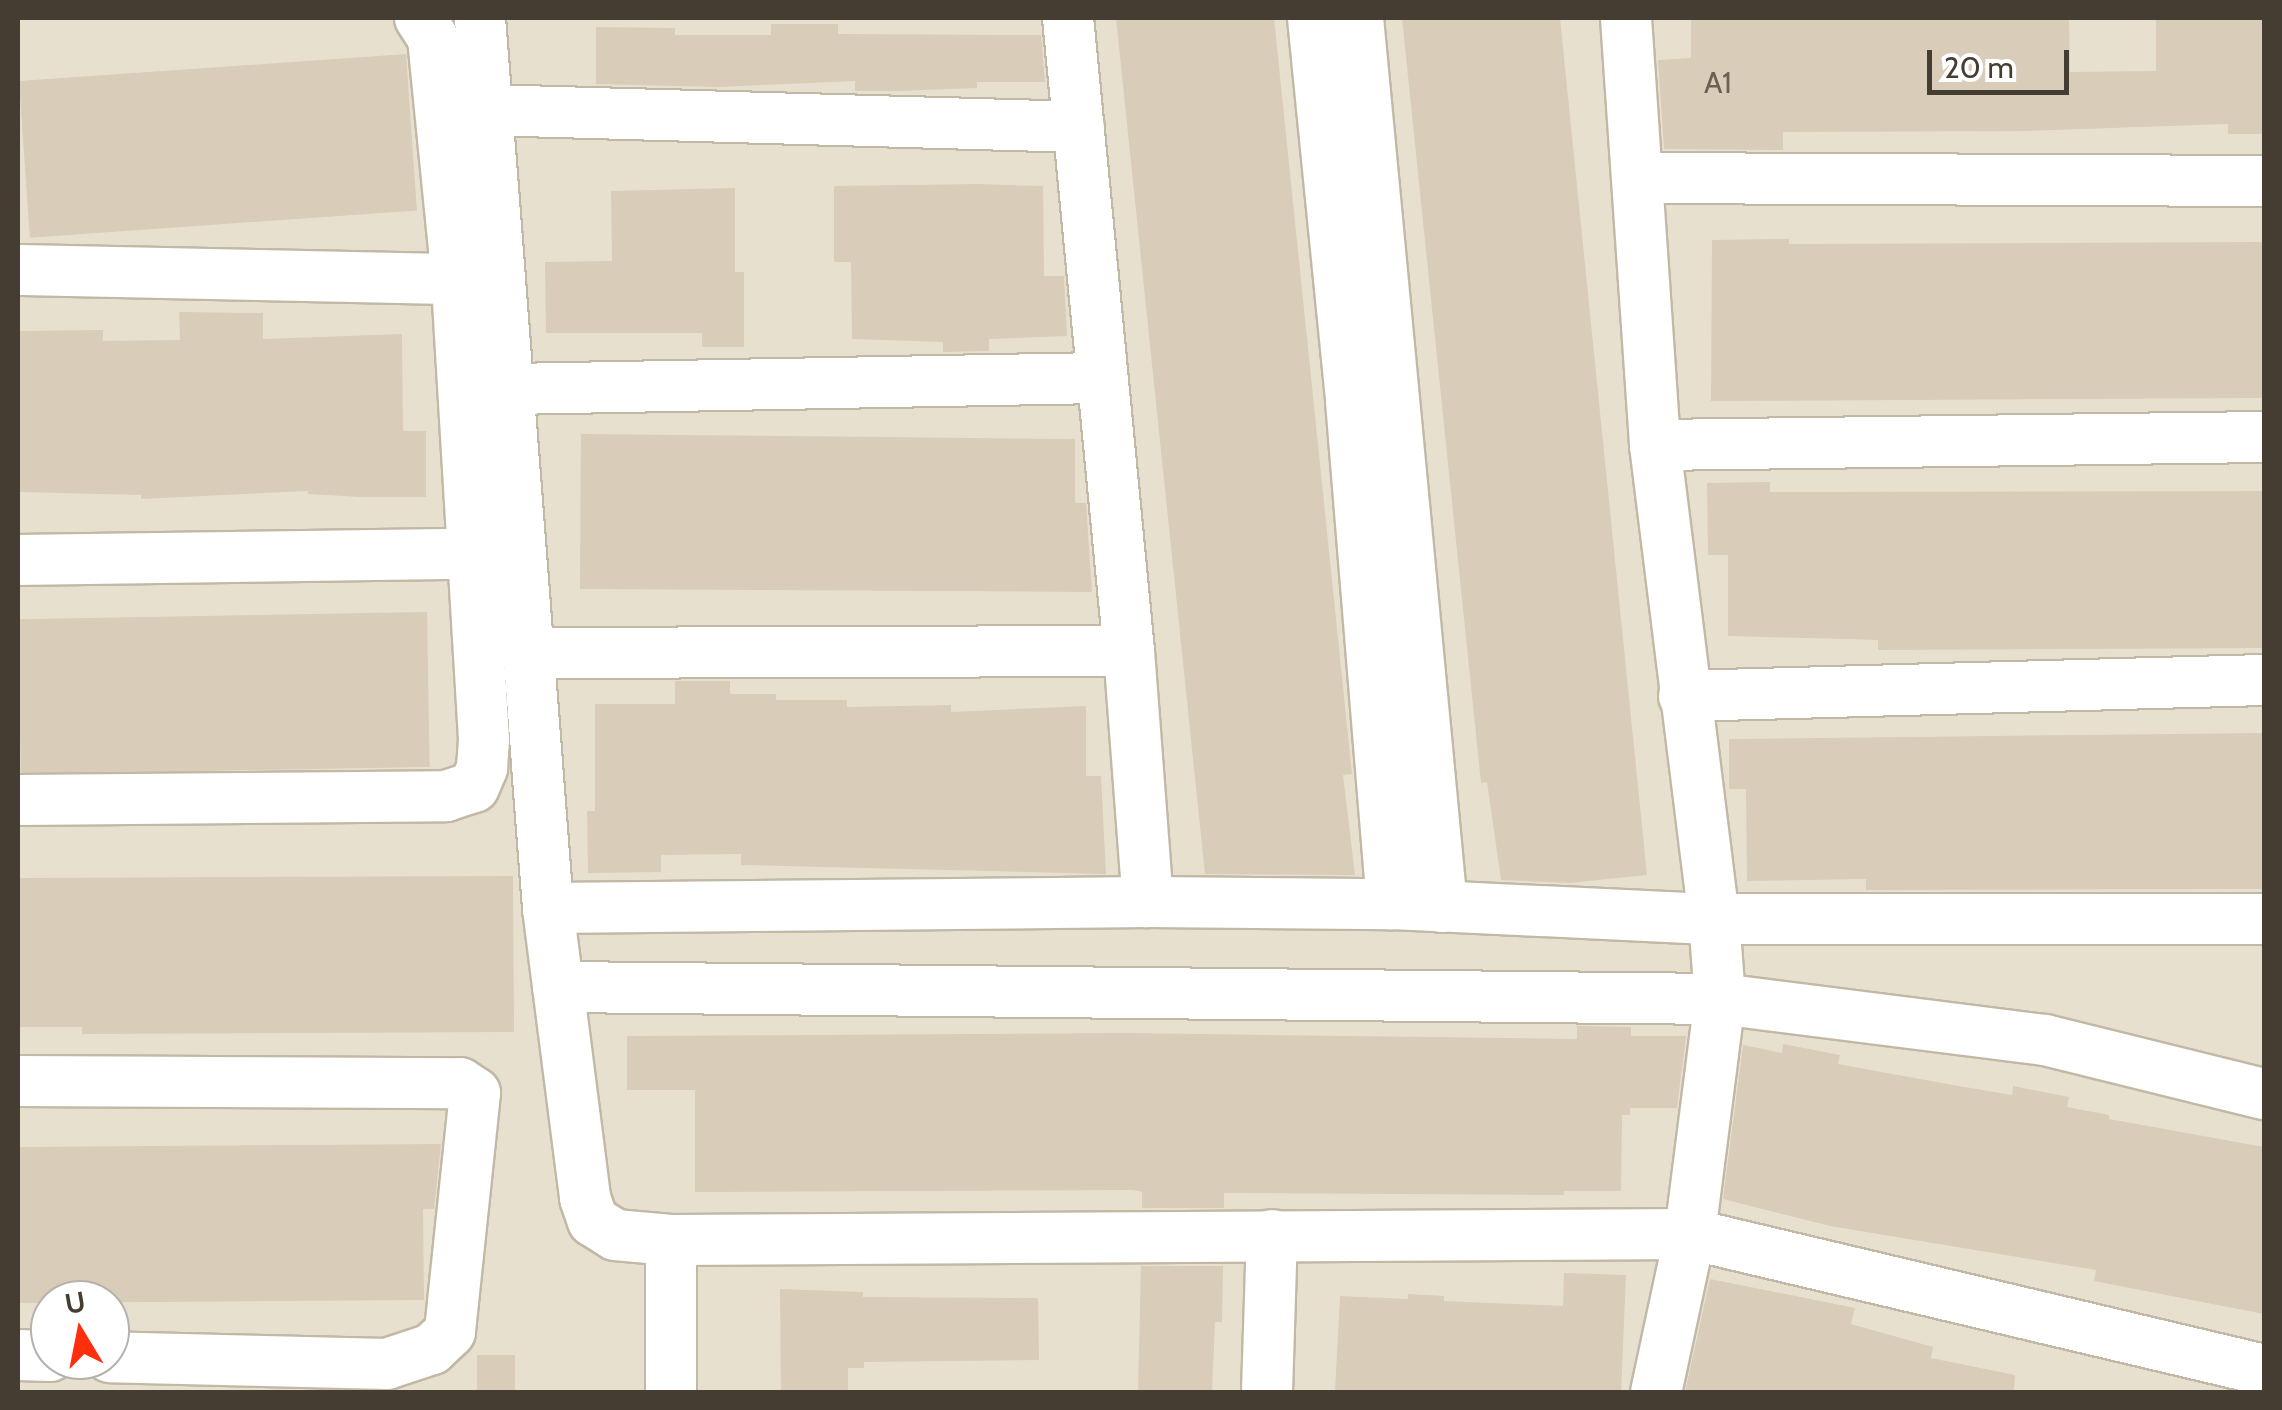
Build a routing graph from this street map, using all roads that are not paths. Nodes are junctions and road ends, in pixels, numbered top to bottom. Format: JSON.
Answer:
{"nodes":[{"id":1,"x":420,"y":18,"type":"edge"},
{"id":2,"x":480,"y":18,"type":"edge"},
{"id":3,"x":1068,"y":18,"type":"edge"},
{"id":4,"x":1313,"y":18,"type":"edge"},
{"id":5,"x":1358,"y":18,"type":"edge"},
{"id":6,"x":1626,"y":18,"type":"edge"},
{"id":7,"x":486,"y":110,"type":"junction"},
{"id":8,"x":1079,"y":126,"type":"junction"},
{"id":9,"x":1637,"y":178,"type":"junction"},
{"id":10,"x":2264,"y":182,"type":"edge"},
{"id":11,"x":18,"y":270,"type":"edge"},
{"id":12,"x":457,"y":278,"type":"junction"},
{"id":13,"x":1102,"y":378,"type":"junction"},
{"id":14,"x":511,"y":389,"type":"junction"},
{"id":15,"x":1372,"y":399,"type":"junction"},
{"id":16,"x":2264,"y":438,"type":"edge"},
{"id":17,"x":1655,"y":444,"type":"junction"},
{"id":18,"x":476,"y":554,"type":"junction"},
{"id":19,"x":18,"y":560,"type":"edge"},
{"id":20,"x":1129,"y":651,"type":"junction"},
{"id":21,"x":530,"y":653,"type":"junction"},
{"id":22,"x":2264,"y":680,"type":"edge"},
{"id":23,"x":1684,"y":696,"type":"junction"},
{"id":24,"x":18,"y":800,"type":"edge"},
{"id":25,"x":1148,"y":902,"type":"junction"},
{"id":26,"x":1392,"y":904,"type":"junction"},
{"id":27,"x":1442,"y":907,"type":"junction"},
{"id":28,"x":548,"y":908,"type":"junction"},
{"id":29,"x":1714,"y":919,"type":"junction"},
{"id":30,"x":2264,"y":919,"type":"edge"},
{"id":31,"x":558,"y":987,"type":"junction"},
{"id":32,"x":1720,"y":999,"type":"junction"},
{"id":33,"x":18,"y":1082,"type":"edge"},
{"id":34,"x":2264,"y":1094,"type":"edge"},
{"id":35,"x":1690,"y":1234,"type":"junction"},
{"id":36,"x":1272,"y":1236,"type":"junction"},
{"id":37,"x":671,"y":1240,"type":"junction"},
{"id":38,"x":130,"y":1359,"type":"edge"},
{"id":39,"x":2264,"y":1370,"type":"edge"},
{"id":40,"x":386,"y":1378,"type":"edge"},
{"id":41,"x":671,"y":1392,"type":"edge"},
{"id":42,"x":1267,"y":1392,"type":"edge"},
{"id":43,"x":1656,"y":1392,"type":"edge"}],
"edges":[{"from":1,"to":12,"type":"street"},
{"from":2,"to":7,"type":"street"},
{"from":3,"to":8,"type":"street"},
{"from":4,"to":15,"type":"street"},
{"from":5,"to":15,"type":"street"},
{"from":6,"to":9,"type":"street"},
{"from":7,"to":8,"type":"street"},
{"from":7,"to":14,"type":"street"},
{"from":8,"to":13,"type":"street"},
{"from":9,"to":10,"type":"street"},
{"from":9,"to":17,"type":"street"},
{"from":11,"to":12,"type":"street"},
{"from":12,"to":18,"type":"street"},
{"from":13,"to":14,"type":"street"},
{"from":13,"to":20,"type":"street"},
{"from":14,"to":21,"type":"street"},
{"from":15,"to":26,"type":"street"},
{"from":15,"to":27,"type":"street"},
{"from":16,"to":17,"type":"street"},
{"from":17,"to":23,"type":"street"},
{"from":18,"to":19,"type":"street"},
{"from":18,"to":24,"type":"street"},
{"from":20,"to":21,"type":"street"},
{"from":20,"to":25,"type":"street"},
{"from":21,"to":28,"type":"street"},
{"from":22,"to":23,"type":"street"},
{"from":23,"to":29,"type":"street"},
{"from":25,"to":26,"type":"street"},
{"from":25,"to":28,"type":"street"},
{"from":26,"to":27,"type":"street"},
{"from":27,"to":29,"type":"street"},
{"from":28,"to":31,"type":"street"},
{"from":29,"to":30,"type":"street"},
{"from":29,"to":32,"type":"street"},
{"from":31,"to":32,"type":"street"},
{"from":31,"to":37,"type":"street"},
{"from":32,"to":34,"type":"street"},
{"from":32,"to":35,"type":"street"},
{"from":33,"to":40,"type":"street"},
{"from":35,"to":36,"type":"street"},
{"from":35,"to":39,"type":"street"},
{"from":35,"to":43,"type":"street"},
{"from":36,"to":37,"type":"street"},
{"from":36,"to":42,"type":"street"},
{"from":37,"to":41,"type":"street"},
{"from":38,"to":40,"type":"street"}]}
